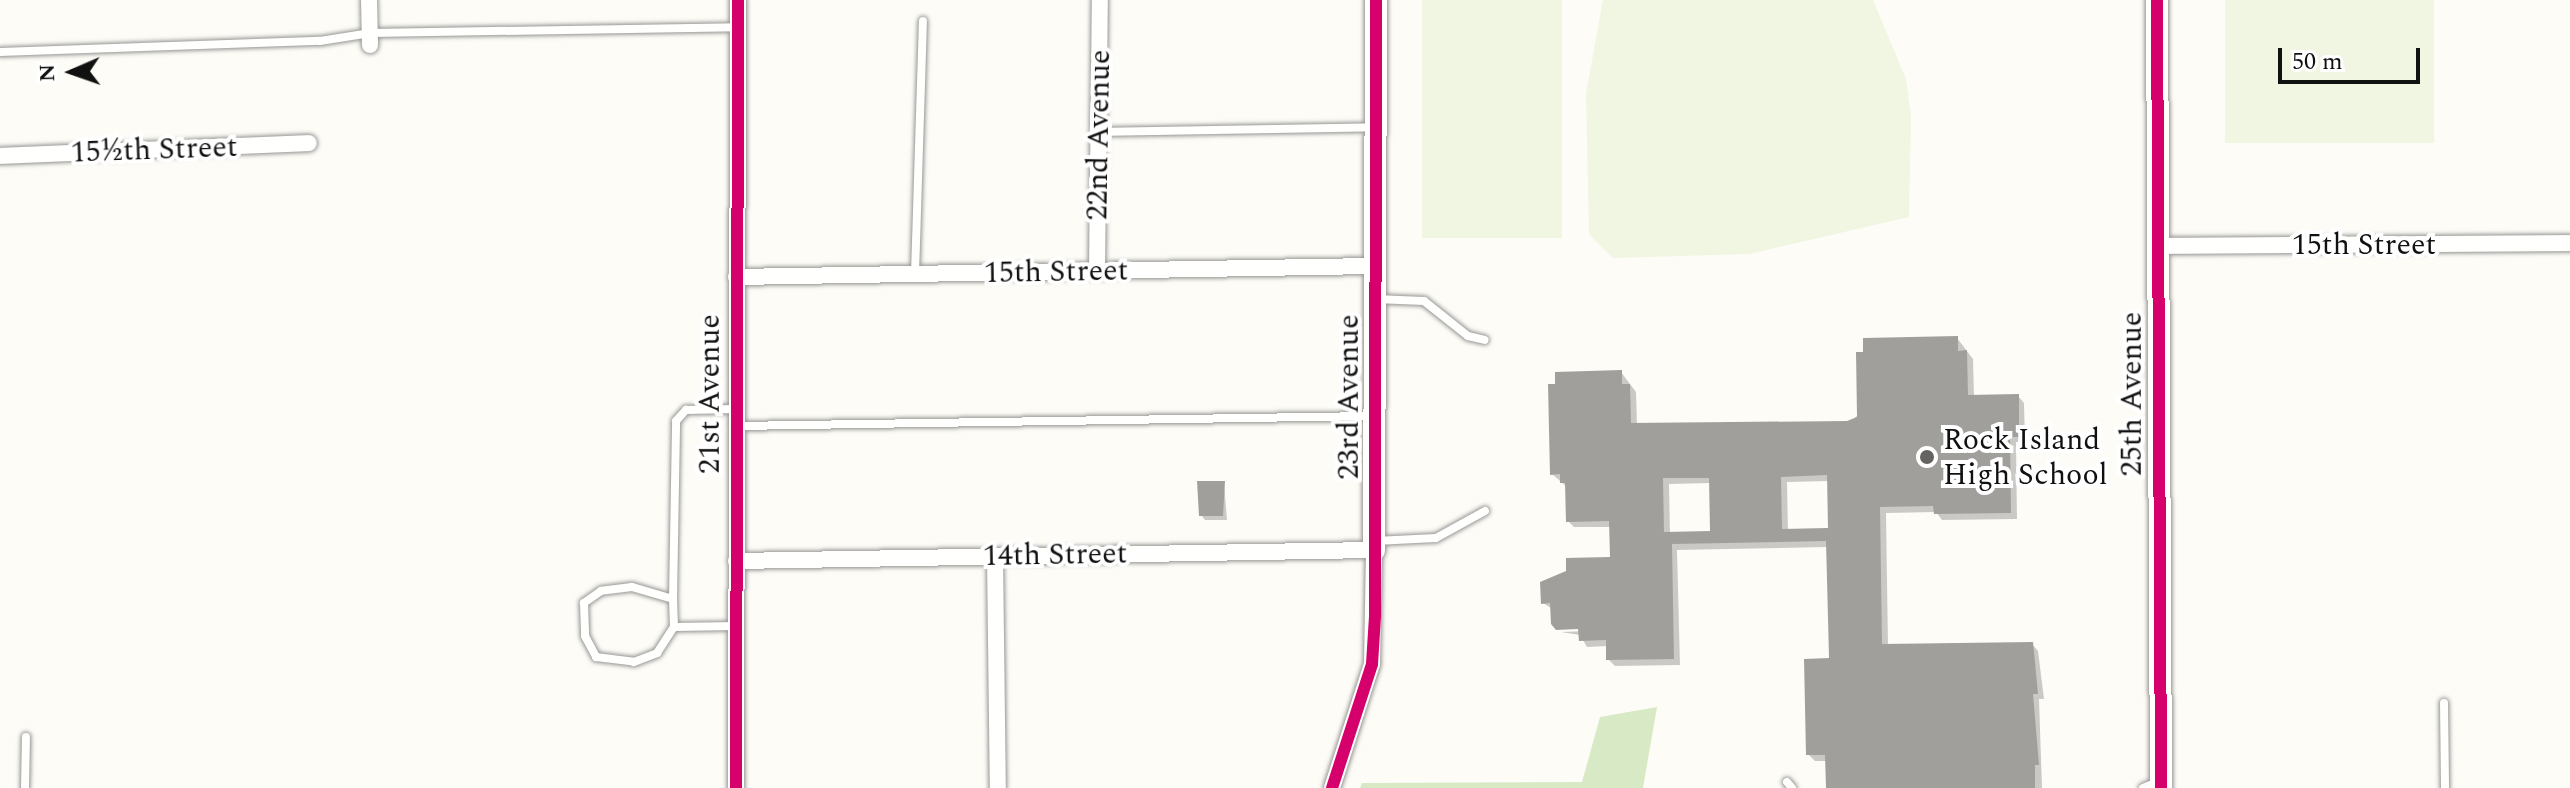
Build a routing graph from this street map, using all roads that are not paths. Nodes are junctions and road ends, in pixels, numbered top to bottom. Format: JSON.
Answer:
{"nodes":[{"id":1,"x":369,"y":0,"type":"edge"},
{"id":2,"x":738,"y":0,"type":"edge"},
{"id":3,"x":1100,"y":0,"type":"edge"},
{"id":4,"x":1376,"y":0,"type":"edge"},
{"id":5,"x":2157,"y":0,"type":"edge"},
{"id":6,"x":923,"y":21,"type":"dead end"},
{"id":7,"x":738,"y":27,"type":"junction"},
{"id":8,"x":370,"y":39,"type":"junction"},
{"id":9,"x":0,"y":52,"type":"edge"},
{"id":10,"x":1375,"y":127,"type":"junction"},
{"id":11,"x":1099,"y":132,"type":"junction"},
{"id":12,"x":309,"y":143,"type":"dead end"},
{"id":13,"x":0,"y":156,"type":"edge"},
{"id":14,"x":2570,"y":243,"type":"edge"},
{"id":15,"x":2159,"y":246,"type":"junction"},
{"id":16,"x":1375,"y":266,"type":"junction"},
{"id":17,"x":1097,"y":271,"type":"junction"},
{"id":18,"x":915,"y":274,"type":"junction"},
{"id":19,"x":736,"y":277,"type":"junction"},
{"id":20,"x":1375,"y":299,"type":"junction"},
{"id":21,"x":1485,"y":340,"type":"dead end"},
{"id":22,"x":736,"y":409,"type":"junction"},
{"id":23,"x":1375,"y":415,"type":"junction"},
{"id":24,"x":736,"y":426,"type":"junction"},
{"id":25,"x":1485,"y":511,"type":"dead end"},
{"id":26,"x":1374,"y":546,"type":"junction"},
{"id":27,"x":995,"y":557,"type":"junction"},
{"id":28,"x":736,"y":561,"type":"junction"},
{"id":29,"x":673,"y":599,"type":"junction"},
{"id":30,"x":736,"y":626,"type":"junction"},
{"id":31,"x":674,"y":627,"type":"junction"},
{"id":32,"x":2444,"y":703,"type":"dead end"},
{"id":33,"x":26,"y":737,"type":"dead end"},
{"id":34,"x":2155,"y":786,"type":"edge"},
{"id":35,"x":25,"y":788,"type":"edge"},
{"id":36,"x":736,"y":788,"type":"edge"},
{"id":37,"x":998,"y":788,"type":"edge"},
{"id":38,"x":1332,"y":788,"type":"edge"},
{"id":39,"x":2445,"y":788,"type":"edge"}],
"edges":[{"from":1,"to":8,"type":"street"},
{"from":2,"to":7,"type":"street","name":"21st Avenue"},
{"from":3,"to":11,"type":"street","name":"22nd Avenue"},
{"from":4,"to":10,"type":"street","name":"23rd Avenue"},
{"from":5,"to":15,"type":"street","name":"25th Avenue"},
{"from":6,"to":18,"type":"lane"},
{"from":7,"to":8,"type":"lane"},
{"from":7,"to":19,"type":"street","name":"21st Avenue"},
{"from":8,"to":9,"type":"lane"},
{"from":10,"to":11,"type":"lane"},
{"from":10,"to":16,"type":"street","name":"23rd Avenue"},
{"from":11,"to":17,"type":"street","name":"22nd Avenue"},
{"from":12,"to":13,"type":"street","name":"15½th Street"},
{"from":14,"to":15,"type":"street","name":"15th Street"},
{"from":15,"to":34,"type":"street","name":"25th Avenue"},
{"from":16,"to":17,"type":"street","name":"15th Street"},
{"from":16,"to":20,"type":"street","name":"23rd Avenue"},
{"from":17,"to":18,"type":"street","name":"15th Street"},
{"from":18,"to":19,"type":"street","name":"15th Street"},
{"from":19,"to":22,"type":"street","name":"21st Avenue"},
{"from":20,"to":21,"type":"lane"},
{"from":20,"to":23,"type":"street","name":"23rd Avenue"},
{"from":22,"to":24,"type":"street","name":"21st Avenue"},
{"from":22,"to":29,"type":"lane"},
{"from":23,"to":24,"type":"lane"},
{"from":23,"to":26,"type":"street","name":"23rd Avenue"},
{"from":24,"to":28,"type":"street","name":"21st Avenue"},
{"from":25,"to":26,"type":"lane"},
{"from":26,"to":27,"type":"street","name":"14th Street"},
{"from":26,"to":38,"type":"street","name":"23rd Avenue"},
{"from":27,"to":28,"type":"street","name":"14th Street"},
{"from":27,"to":37,"type":"street"},
{"from":28,"to":30,"type":"street","name":"21st Avenue"},
{"from":29,"to":31,"type":"lane"},
{"from":29,"to":31,"type":"lane"},
{"from":30,"to":31,"type":"lane"},
{"from":30,"to":36,"type":"street","name":"21st Avenue"},
{"from":32,"to":39,"type":"lane"},
{"from":33,"to":35,"type":"lane"}]}
